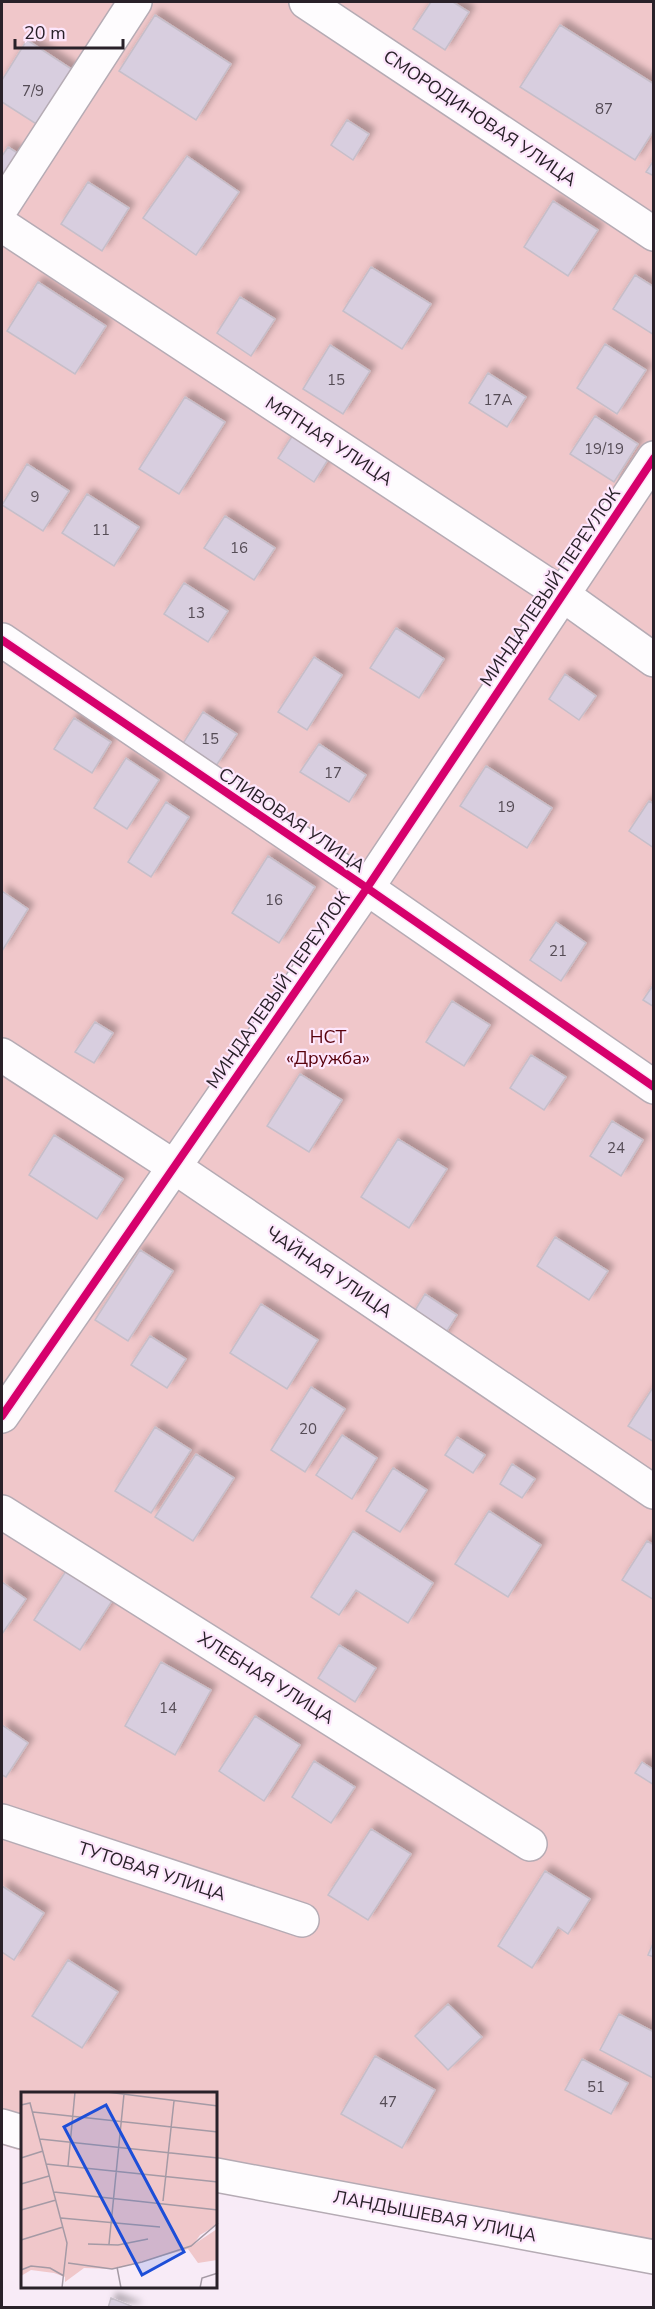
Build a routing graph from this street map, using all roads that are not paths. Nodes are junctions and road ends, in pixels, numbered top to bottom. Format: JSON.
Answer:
{"nodes":[{"id":1,"x":135,"y":2,"type":"edge"},
{"id":2,"x":306,"y":2,"type":"edge"},
{"id":3,"x":2,"y":207,"type":"edge"},
{"id":4,"x":2,"y":225,"type":"edge"},
{"id":5,"x":654,"y":234,"type":"edge"},
{"id":6,"x":654,"y":458,"type":"edge"},
{"id":7,"x":563,"y":595,"type":"junction"},
{"id":8,"x":2,"y":640,"type":"edge"},
{"id":9,"x":654,"y":660,"type":"edge"},
{"id":10,"x":367,"y":888,"type":"junction"},
{"id":11,"x":2,"y":1055,"type":"edge"},
{"id":12,"x":654,"y":1087,"type":"edge"},
{"id":13,"x":173,"y":1166,"type":"junction"},
{"id":14,"x":2,"y":1416,"type":"edge"},
{"id":15,"x":654,"y":1492,"type":"edge"},
{"id":16,"x":2,"y":1512,"type":"edge"},
{"id":17,"x":2,"y":1821,"type":"edge"},
{"id":18,"x":530,"y":1844,"type":"dead end"},
{"id":19,"x":302,"y":1920,"type":"dead end"},
{"id":20,"x":2,"y":2126,"type":"edge"},
{"id":21,"x":21,"y":2132,"type":"edge"},
{"id":22,"x":218,"y":2175,"type":"edge"},
{"id":23,"x":654,"y":2257,"type":"edge"}],
"edges":[{"from":1,"to":3,"type":"street"},
{"from":2,"to":5,"type":"street","name":"СМОРОДИНОВАЯ УЛИЦА"},
{"from":4,"to":7,"type":"street","name":"МЯТНАЯ УЛИЦА"},
{"from":6,"to":7,"type":"street","name":"МИНДАЛЕВЫЙ ПЕРЕУЛОК"},
{"from":7,"to":9,"type":"street","name":"МЯТНАЯ УЛИЦА"},
{"from":7,"to":10,"type":"street","name":"МИНДАЛЕВЫЙ ПЕРЕУЛОК"},
{"from":8,"to":10,"type":"street","name":"СЛИВОВАЯ УЛИЦА"},
{"from":10,"to":12,"type":"street","name":"СЛИВОВАЯ УЛИЦА"},
{"from":10,"to":13,"type":"street","name":"МИНДАЛЕВЫЙ ПЕРЕУЛОК"},
{"from":11,"to":13,"type":"street","name":"ЧАЙНАЯ УЛИЦА"},
{"from":13,"to":14,"type":"street","name":"МИНДАЛЕВЫЙ ПЕРЕУЛОК"},
{"from":13,"to":15,"type":"street","name":"ЧАЙНАЯ УЛИЦА"},
{"from":16,"to":18,"type":"street","name":"ХЛЕБНАЯ УЛИЦА"},
{"from":17,"to":19,"type":"street","name":"ТУТОВАЯ УЛИЦА"},
{"from":20,"to":21,"type":"street"},
{"from":22,"to":23,"type":"street","name":"ЛАНДЫШЕВАЯ УЛИЦА"}]}
